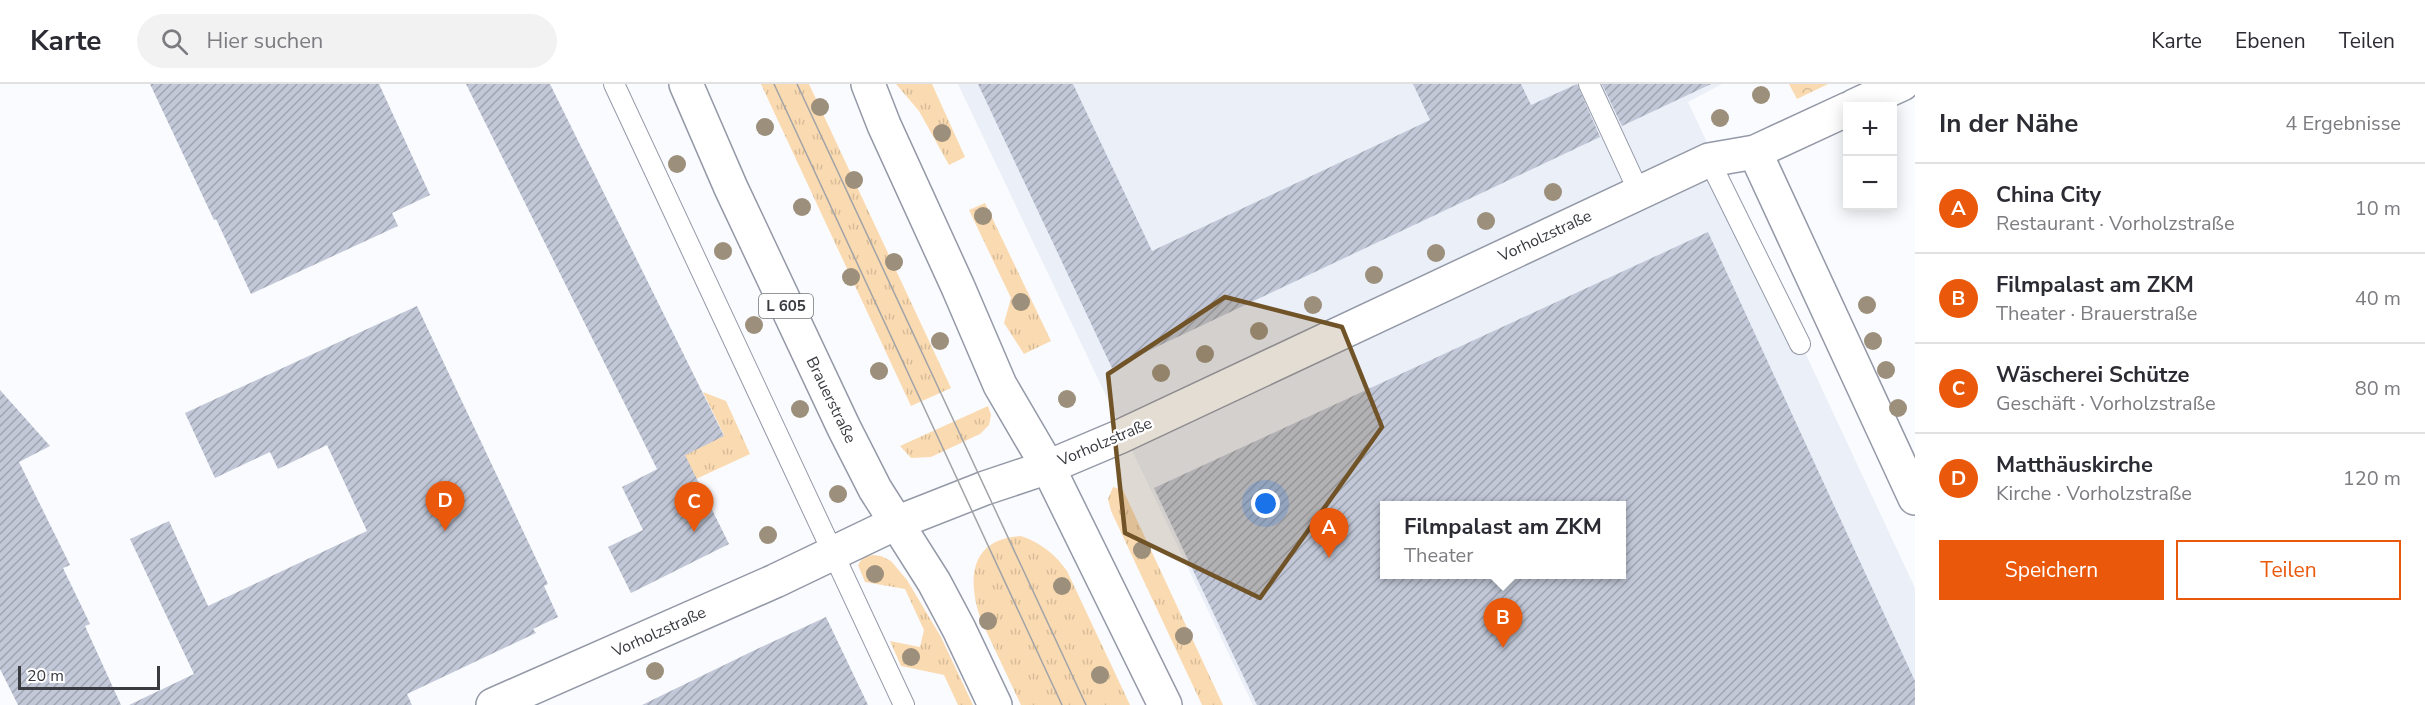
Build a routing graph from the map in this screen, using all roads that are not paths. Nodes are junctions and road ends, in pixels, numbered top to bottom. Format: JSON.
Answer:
{"nodes":[{"id":1,"x":614,"y":84,"type":"edge"},
{"id":2,"x":686,"y":84,"type":"edge"},
{"id":3,"x":868,"y":84,"type":"edge"},
{"id":4,"x":1589,"y":84,"type":"edge"},
{"id":5,"x":1902,"y":84,"type":"edge"},
{"id":6,"x":1863,"y":102,"type":"edge"},
{"id":7,"x":1843,"y":111,"type":"edge"},
{"id":8,"x":1755,"y":152,"type":"junction"},
{"id":9,"x":1709,"y":160,"type":"junction"},
{"id":10,"x":1639,"y":192,"type":"junction"},
{"id":11,"x":1800,"y":344,"type":"dead end"},
{"id":12,"x":1048,"y":466,"type":"junction"},
{"id":13,"x":1915,"y":498,"type":"edge"},
{"id":14,"x":896,"y":523,"type":"junction"},
{"id":15,"x":833,"y":552,"type":"junction"},
{"id":16,"x":493,"y":705,"type":"edge"},
{"id":17,"x":904,"y":705,"type":"edge"},
{"id":18,"x":995,"y":705,"type":"edge"},
{"id":19,"x":1165,"y":705,"type":"edge"}],
"edges":[{"from":1,"to":15,"type":"lane"},
{"from":2,"to":14,"type":"street","name":"Brauerstraße","number":"L 605"},
{"from":3,"to":12,"type":"street"},
{"from":4,"to":10,"type":"lane"},
{"from":5,"to":6,"type":"street"},
{"from":7,"to":8,"type":"street","name":"Vorholzstraße"},
{"from":8,"to":9,"type":"street","name":"Vorholzstraße"},
{"from":8,"to":13,"type":"street"},
{"from":9,"to":10,"type":"street","name":"Vorholzstraße"},
{"from":9,"to":11,"type":"lane"},
{"from":10,"to":12,"type":"street","name":"Vorholzstraße"},
{"from":12,"to":14,"type":"street","name":"Vorholzstraße"},
{"from":12,"to":19,"type":"street"},
{"from":14,"to":15,"type":"street","name":"Vorholzstraße"},
{"from":14,"to":18,"type":"street","name":"Brauerstraße","number":"L 605"},
{"from":15,"to":16,"type":"street","name":"Vorholzstraße"},
{"from":15,"to":17,"type":"lane"}]}
